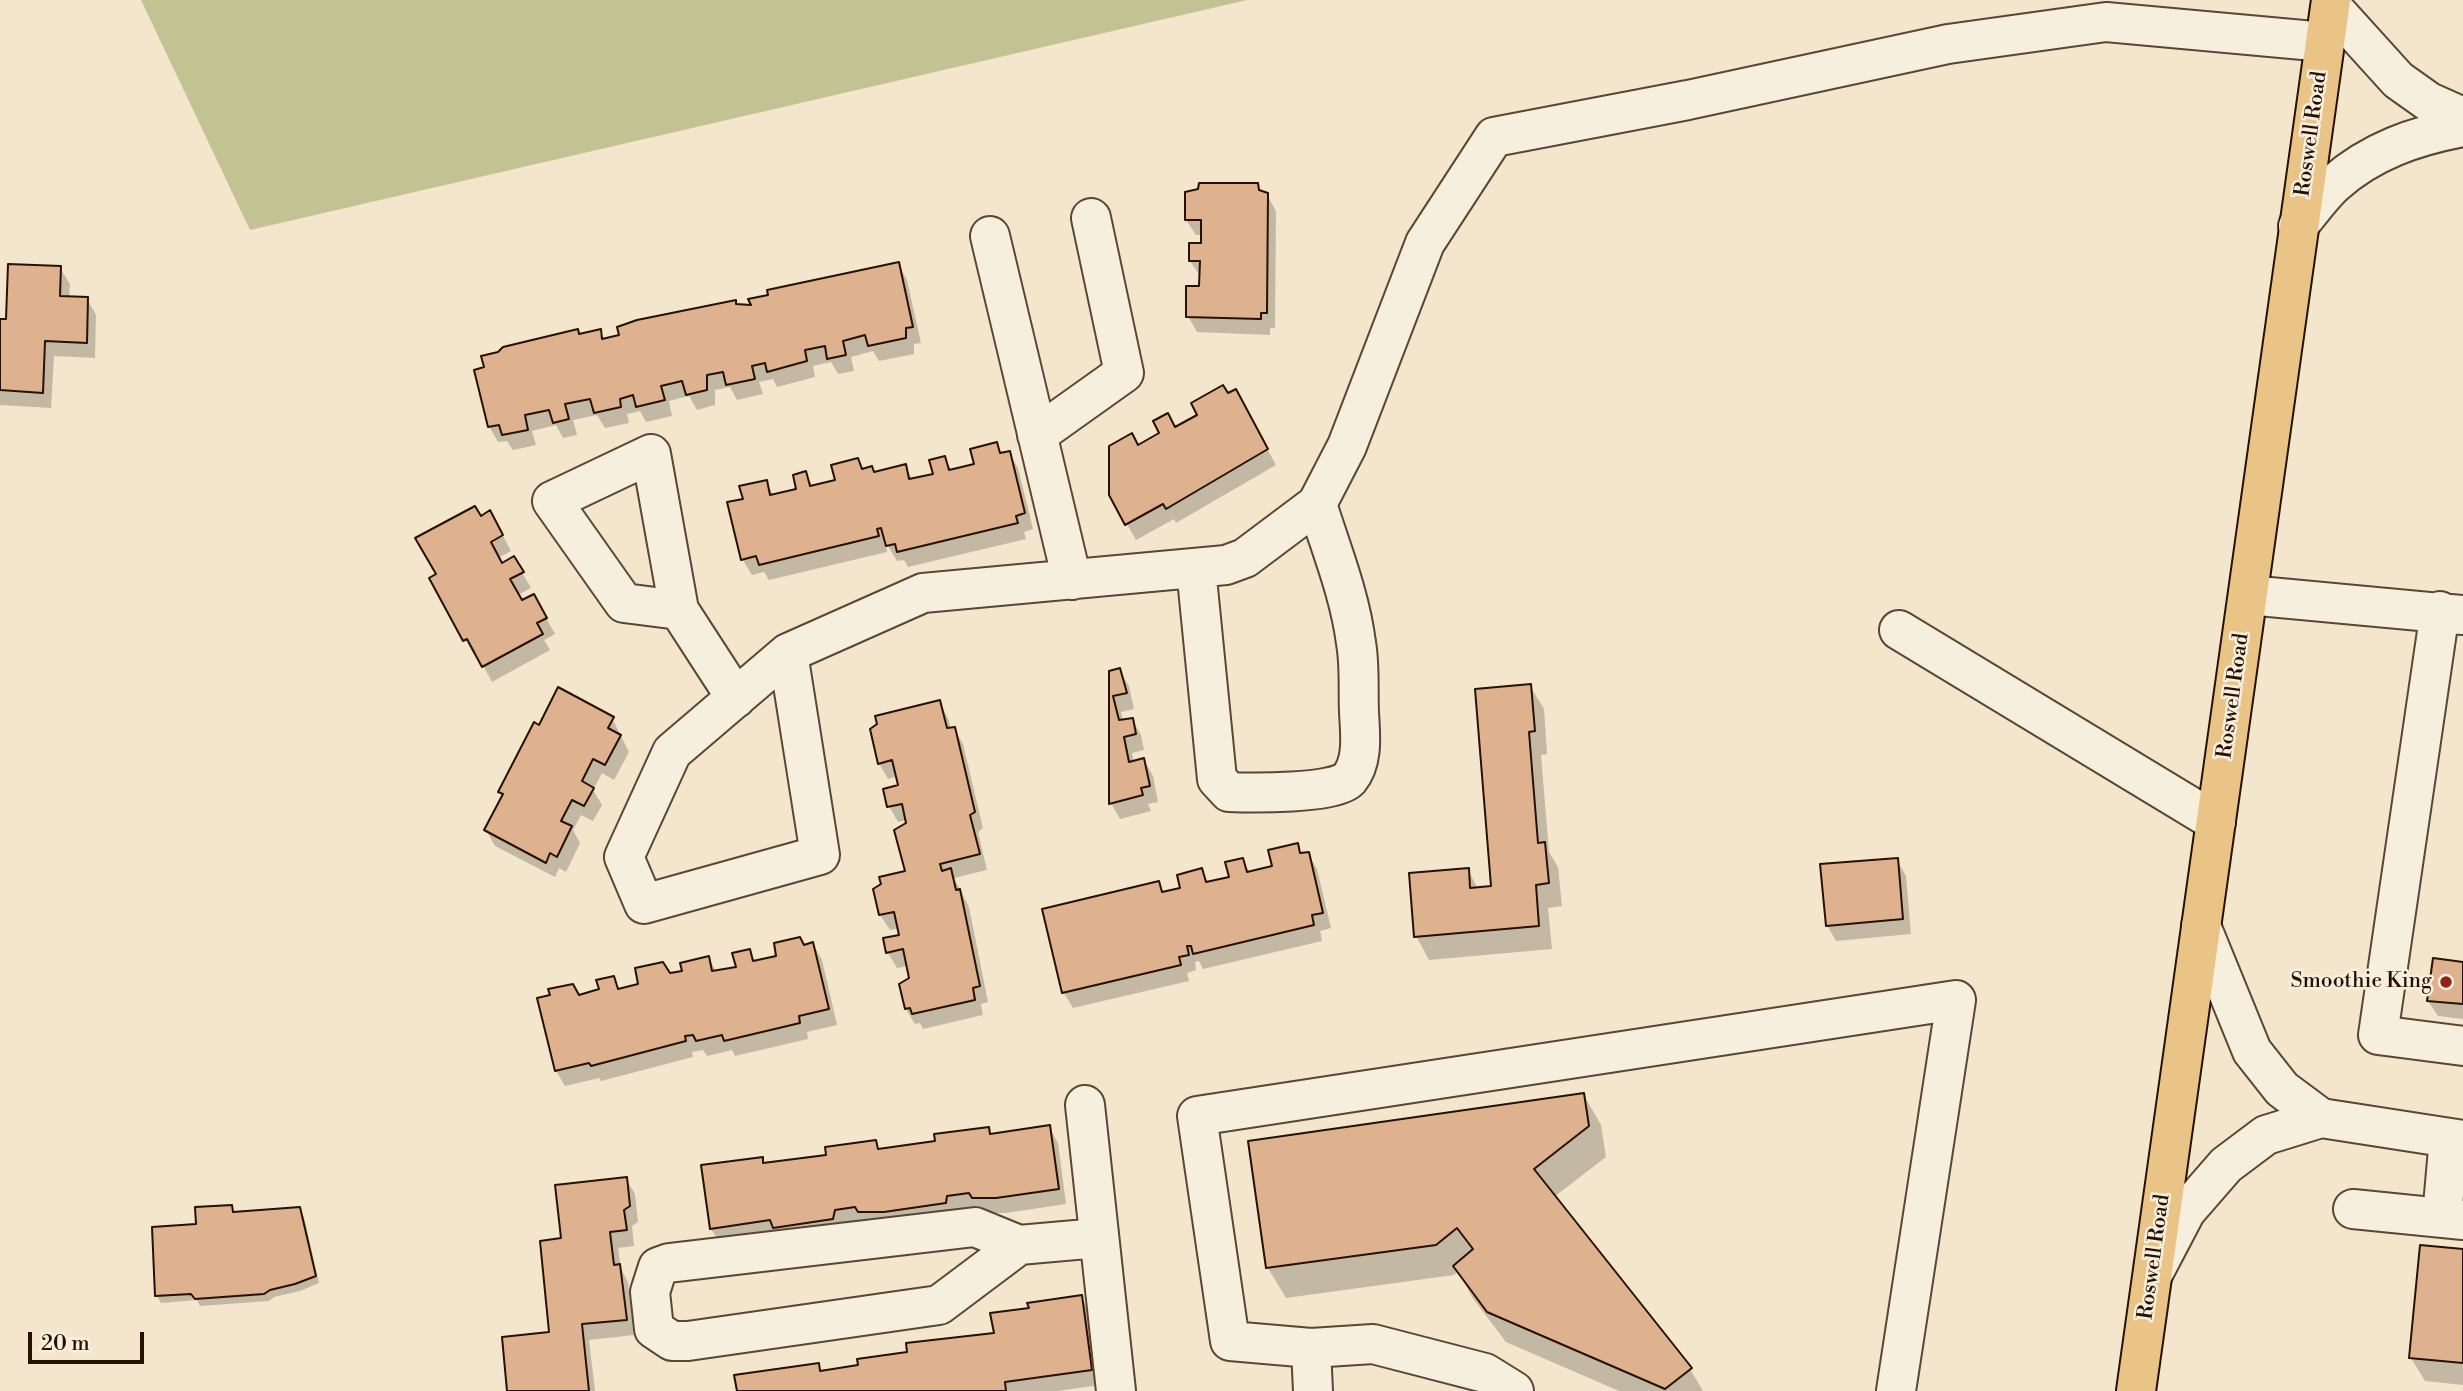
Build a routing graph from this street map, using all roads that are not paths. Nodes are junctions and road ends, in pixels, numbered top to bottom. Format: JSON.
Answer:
{"nodes":[{"id":1,"x":2329,"y":16,"type":"edge"},
{"id":2,"x":2463,"y":117,"type":"edge"},
{"id":3,"x":2463,"y":127,"type":"edge"},
{"id":4,"x":1091,"y":218,"type":"dead end"},
{"id":5,"x":2298,"y":226,"type":"junction"},
{"id":6,"x":990,"y":236,"type":"dead end"},
{"id":7,"x":1037,"y":435,"type":"junction"},
{"id":8,"x":1317,"y":504,"type":"junction"},
{"id":9,"x":1196,"y":568,"type":"junction"},
{"id":10,"x":1072,"y":580,"type":"junction"},
{"id":11,"x":2248,"y":595,"type":"junction"},
{"id":12,"x":679,"y":610,"type":"dead end"},
{"id":13,"x":2451,"y":613,"type":"edge"},
{"id":14,"x":1899,"y":630,"type":"dead end"},
{"id":15,"x":788,"y":653,"type":"junction"},
{"id":16,"x":736,"y":698,"type":"junction"},
{"id":17,"x":2216,"y":822,"type":"junction"},
{"id":18,"x":2201,"y":926,"type":"junction"},
{"id":19,"x":2463,"y":1046,"type":"edge"},
{"id":20,"x":1085,"y":1105,"type":"dead end"},
{"id":21,"x":2321,"y":1118,"type":"junction"},
{"id":22,"x":2456,"y":1139,"type":"edge"},
{"id":23,"x":2353,"y":1209,"type":"dead end"},
{"id":24,"x":2453,"y":1219,"type":"edge"},
{"id":25,"x":1098,"y":1238,"type":"junction"},
{"id":26,"x":1019,"y":1245,"type":"junction"},
{"id":27,"x":2152,"y":1277,"type":"junction"},
{"id":28,"x":1311,"y":1348,"type":"junction"},
{"id":29,"x":1116,"y":1391,"type":"edge"},
{"id":30,"x":1313,"y":1391,"type":"edge"},
{"id":31,"x":1514,"y":1391,"type":"edge"},
{"id":32,"x":1896,"y":1391,"type":"edge"},
{"id":33,"x":2136,"y":1391,"type":"edge"}],
"edges":[{"from":1,"to":2,"type":"street"},
{"from":1,"to":5,"type":"main road","name":"Roswell Road"},
{"from":1,"to":8,"type":"street"},
{"from":3,"to":5,"type":"street"},
{"from":4,"to":7,"type":"street"},
{"from":5,"to":11,"type":"main road","name":"Roswell Road"},
{"from":6,"to":7,"type":"street"},
{"from":7,"to":10,"type":"street"},
{"from":8,"to":9,"type":"street"},
{"from":8,"to":9,"type":"street"},
{"from":9,"to":10,"type":"street"},
{"from":10,"to":15,"type":"street"},
{"from":11,"to":13,"type":"street"},
{"from":11,"to":17,"type":"main road","name":"Roswell Road"},
{"from":12,"to":16,"type":"street"},
{"from":13,"to":19,"type":"street"},
{"from":14,"to":17,"type":"street"},
{"from":15,"to":16,"type":"street"},
{"from":15,"to":16,"type":"street"},
{"from":17,"to":18,"type":"main road","name":"Roswell Road"},
{"from":18,"to":21,"type":"street"},
{"from":18,"to":27,"type":"main road","name":"Roswell Road"},
{"from":20,"to":25,"type":"street"},
{"from":21,"to":22,"type":"street"},
{"from":21,"to":27,"type":"street"},
{"from":22,"to":24,"type":"street"},
{"from":23,"to":24,"type":"street"},
{"from":25,"to":26,"type":"street"},
{"from":25,"to":29,"type":"street"},
{"from":26,"to":26,"type":"street"},
{"from":27,"to":33,"type":"main road","name":"Roswell Road"},
{"from":28,"to":30,"type":"street"},
{"from":28,"to":31,"type":"street"},
{"from":28,"to":32,"type":"street"}]}
